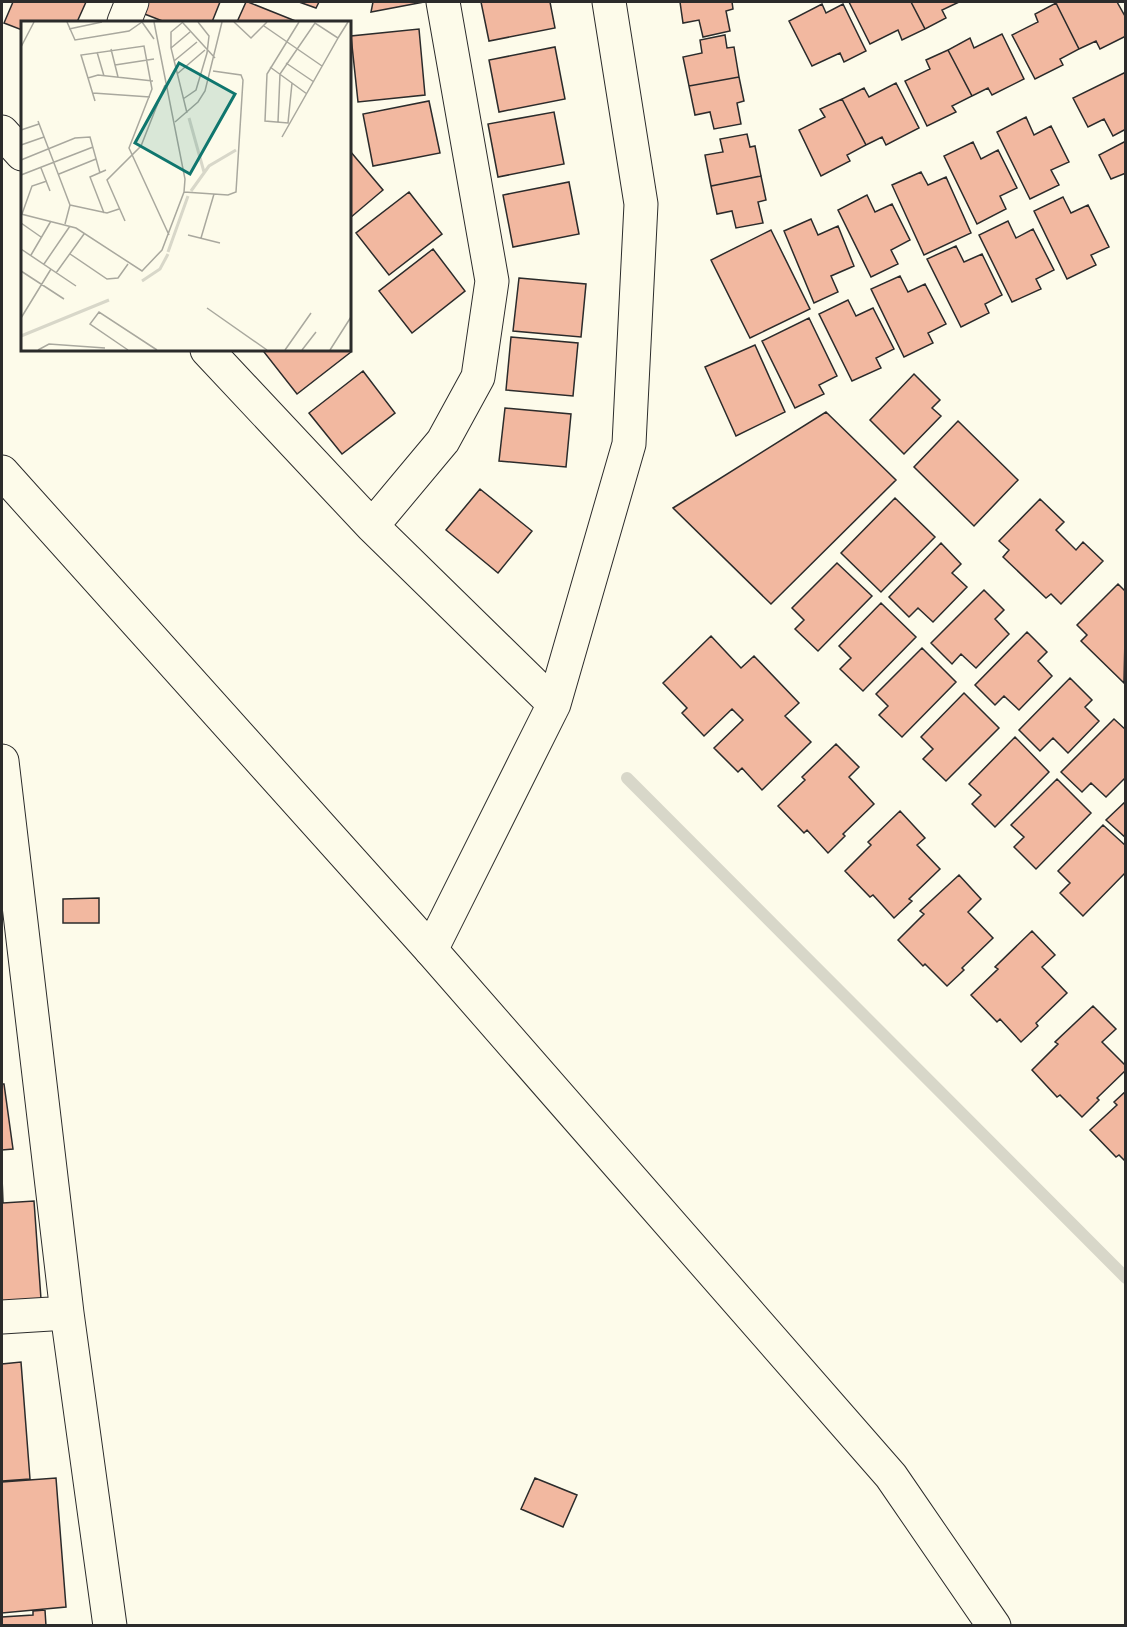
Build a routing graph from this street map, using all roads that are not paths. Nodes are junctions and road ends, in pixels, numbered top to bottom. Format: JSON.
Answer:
{"nodes":[{"id":1,"x":132,"y":2,"type":"edge"},
{"id":2,"x":443,"y":2,"type":"edge"},
{"id":3,"x":609,"y":2,"type":"edge"},
{"id":4,"x":124,"y":21,"type":"edge"},
{"id":5,"x":2,"y":132,"type":"edge"},
{"id":6,"x":21,"y":153,"type":"edge"},
{"id":7,"x":208,"y":351,"type":"edge"},
{"id":8,"x":2,"y":472,"type":"edge"},
{"id":9,"x":372,"y":526,"type":"junction"},
{"id":10,"x":554,"y":704,"type":"junction"},
{"id":11,"x":2,"y":761,"type":"edge"},
{"id":12,"x":431,"y":950,"type":"junction"},
{"id":13,"x":66,"y":1313,"type":"junction"},
{"id":14,"x":2,"y":1317,"type":"edge"},
{"id":15,"x":111,"y":1626,"type":"edge"},
{"id":16,"x":993,"y":1626,"type":"edge"}],
"edges":[{"from":1,"to":4,"type":"street"},
{"from":2,"to":9,"type":"street"},
{"from":3,"to":10,"type":"street"},
{"from":5,"to":6,"type":"street"},
{"from":7,"to":9,"type":"street"},
{"from":8,"to":12,"type":"street"},
{"from":9,"to":10,"type":"street"},
{"from":10,"to":12,"type":"street"},
{"from":11,"to":13,"type":"street"},
{"from":12,"to":16,"type":"street"},
{"from":13,"to":14,"type":"street"},
{"from":13,"to":15,"type":"street"}]}
